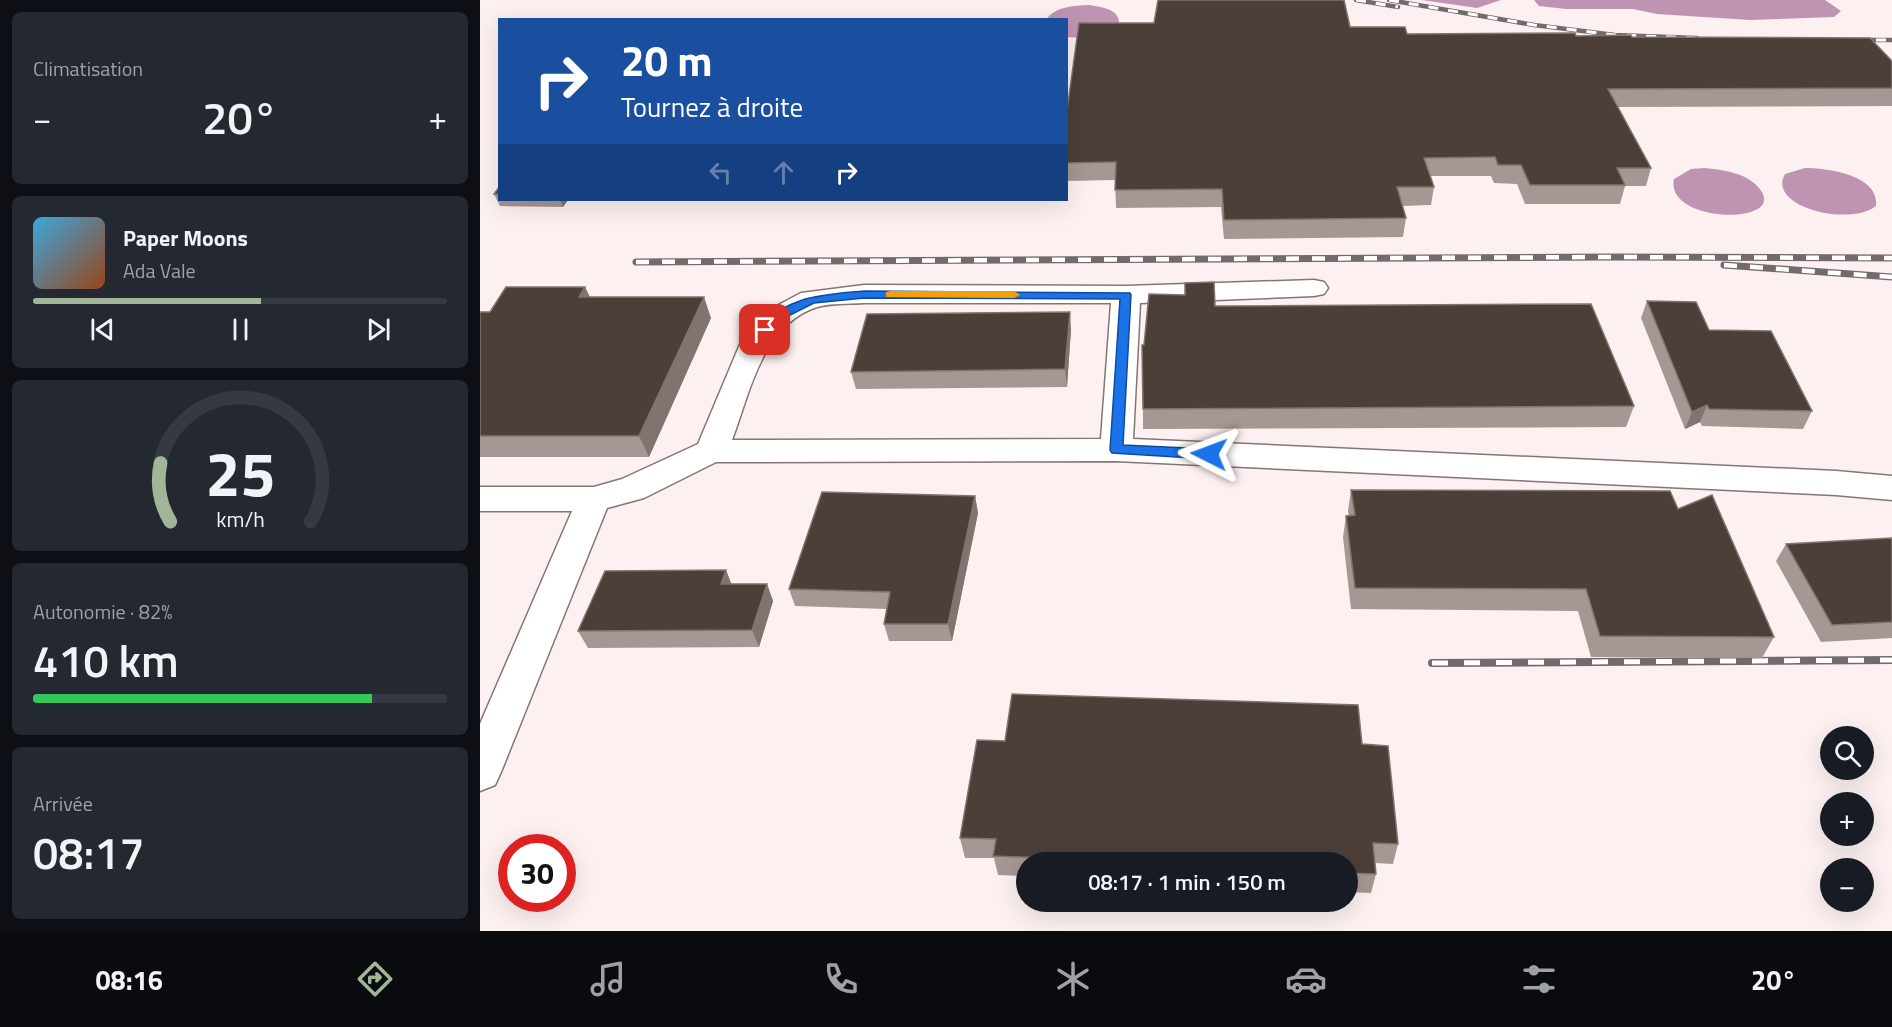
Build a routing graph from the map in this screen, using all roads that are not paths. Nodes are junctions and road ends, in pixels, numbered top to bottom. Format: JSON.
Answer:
{"nodes":[{"id":1,"x":1314,"y":288,"type":"dead end"},
{"id":2,"x":1126,"y":295,"type":"junction"},
{"id":3,"x":1116,"y":450,"type":"junction"},
{"id":4,"x":711,"y":451,"type":"junction"},
{"id":5,"x":1892,"y":488,"type":"edge"},
{"id":6,"x":480,"y":499,"type":"edge"},
{"id":7,"x":594,"y":499,"type":"junction"},
{"id":8,"x":480,"y":772,"type":"edge"}],
"edges":[{"from":1,"to":2,"type":"street"},
{"from":2,"to":3,"type":"street"},
{"from":2,"to":4,"type":"street"},
{"from":3,"to":4,"type":"street"},
{"from":3,"to":5,"type":"street"},
{"from":4,"to":7,"type":"street"},
{"from":6,"to":7,"type":"street"},
{"from":7,"to":8,"type":"street"}]}
